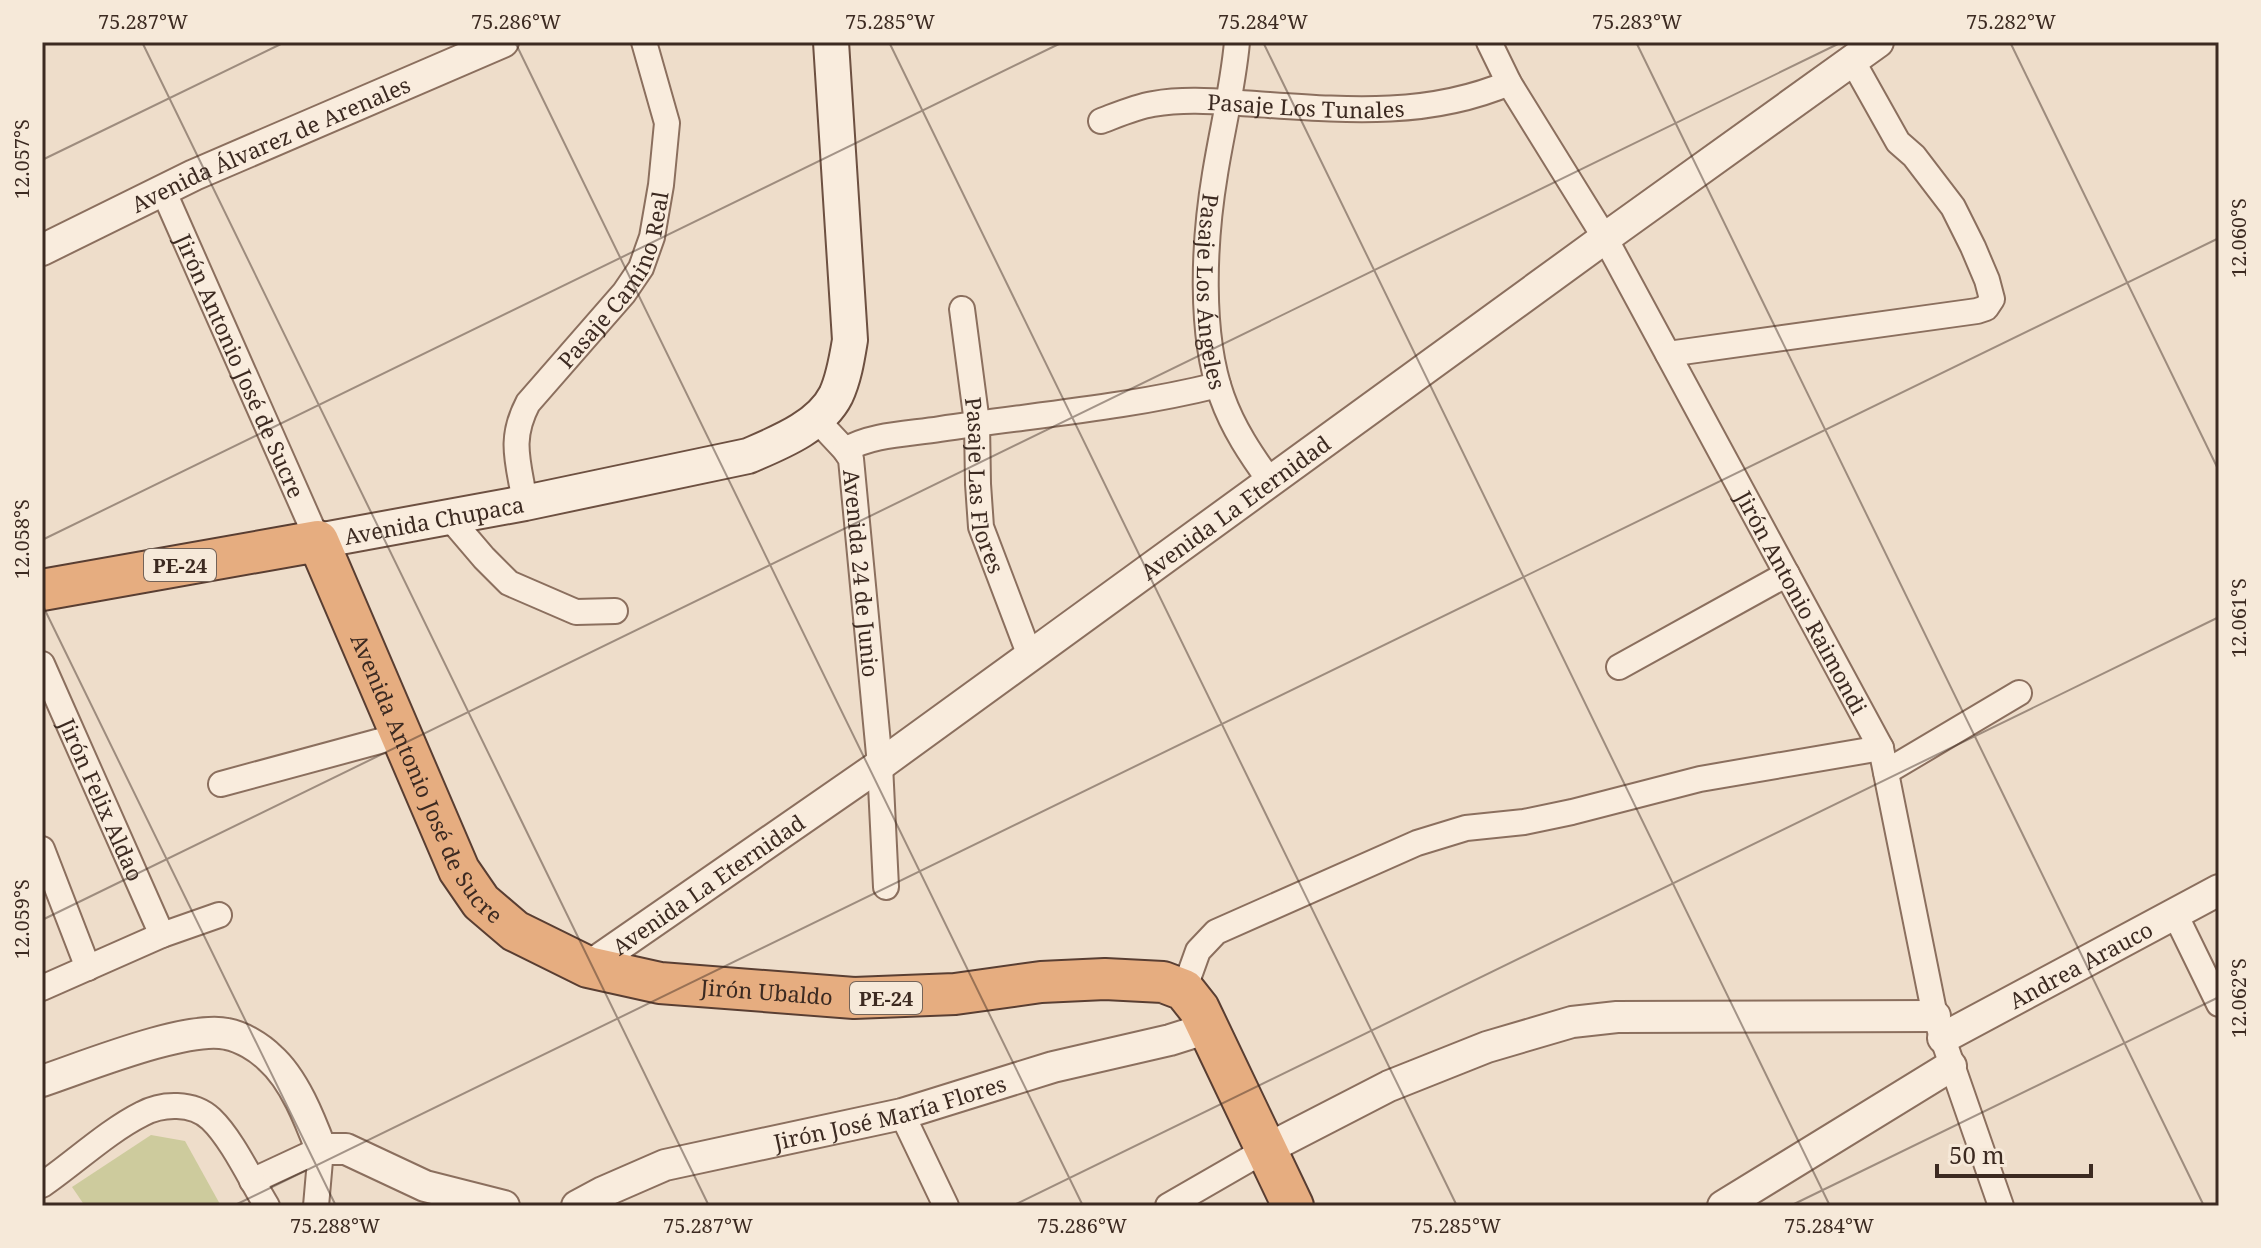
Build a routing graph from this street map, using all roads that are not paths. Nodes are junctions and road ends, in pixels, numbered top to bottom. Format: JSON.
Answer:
{"nodes":[{"id":1,"x":503,"y":42,"type":"edge"},
{"id":2,"x":644,"y":42,"type":"edge"},
{"id":3,"x":831,"y":42,"type":"edge"},
{"id":4,"x":1237,"y":42,"type":"edge"},
{"id":5,"x":1489,"y":42,"type":"edge"},
{"id":6,"x":1878,"y":42,"type":"edge"},
{"id":7,"x":1852,"y":60,"type":"junction"},
{"id":8,"x":1509,"y":83,"type":"junction"},
{"id":9,"x":1229,"y":101,"type":"junction"},
{"id":10,"x":1101,"y":121,"type":"dead end"},
{"id":11,"x":163,"y":190,"type":"junction"},
{"id":12,"x":1605,"y":238,"type":"junction"},
{"id":13,"x":42,"y":250,"type":"edge"},
{"id":14,"x":962,"y":309,"type":"dead end"},
{"id":15,"x":1668,"y":354,"type":"junction"},
{"id":16,"x":1218,"y":385,"type":"junction"},
{"id":17,"x":816,"y":419,"type":"junction"},
{"id":18,"x":977,"y":423,"type":"junction"},
{"id":19,"x":845,"y":450,"type":"junction"},
{"id":20,"x":1270,"y":481,"type":"junction"},
{"id":21,"x":525,"y":503,"type":"junction"},
{"id":22,"x":449,"y":517,"type":"junction"},
{"id":23,"x":318,"y":541,"type":"junction"},
{"id":24,"x":1787,"y":574,"type":"junction"},
{"id":25,"x":42,"y":590,"type":"edge"},
{"id":26,"x":615,"y":611,"type":"dead end"},
{"id":27,"x":1030,"y":656,"type":"junction"},
{"id":28,"x":42,"y":664,"type":"edge"},
{"id":29,"x":1619,"y":667,"type":"dead end"},
{"id":30,"x":2019,"y":693,"type":"dead end"},
{"id":31,"x":402,"y":735,"type":"junction"},
{"id":32,"x":1881,"y":748,"type":"junction"},
{"id":33,"x":880,"y":765,"type":"junction"},
{"id":34,"x":1886,"y":772,"type":"junction"},
{"id":35,"x":221,"y":784,"type":"dead end"},
{"id":36,"x":42,"y":849,"type":"edge"},
{"id":37,"x":886,"y":887,"type":"dead end"},
{"id":38,"x":2219,"y":890,"type":"edge"},
{"id":39,"x":2175,"y":914,"type":"junction"},
{"id":40,"x":219,"y":915,"type":"dead end"},
{"id":41,"x":162,"y":935,"type":"junction"},
{"id":42,"x":588,"y":967,"type":"junction"},
{"id":43,"x":88,"y":968,"type":"junction"},
{"id":44,"x":42,"y":988,"type":"edge"},
{"id":45,"x":1184,"y":990,"type":"junction"},
{"id":46,"x":2219,"y":1004,"type":"edge"},
{"id":47,"x":1208,"y":1028,"type":"junction"},
{"id":48,"x":1943,"y":1040,"type":"junction"},
{"id":49,"x":42,"y":1081,"type":"edge"},
{"id":50,"x":902,"y":1114,"type":"junction"},
{"id":51,"x":321,"y":1149,"type":"junction"},
{"id":52,"x":1267,"y":1149,"type":"junction"},
{"id":53,"x":252,"y":1181,"type":"junction"},
{"id":54,"x":42,"y":1185,"type":"edge"},
{"id":55,"x":597,"y":1201,"type":"edge"},
{"id":56,"x":267,"y":1206,"type":"edge"},
{"id":57,"x":316,"y":1206,"type":"edge"},
{"id":58,"x":504,"y":1206,"type":"edge"},
{"id":59,"x":946,"y":1206,"type":"edge"},
{"id":60,"x":1168,"y":1206,"type":"edge"},
{"id":61,"x":1293,"y":1206,"type":"edge"},
{"id":62,"x":1723,"y":1206,"type":"edge"},
{"id":63,"x":2001,"y":1206,"type":"edge"}],
"edges":[{"from":1,"to":11,"type":"street","name":"Avenida Álvarez de Arenales"},
{"from":2,"to":21,"type":"street","name":"Pasaje Camino Real"},
{"from":3,"to":17,"type":"main road"},
{"from":4,"to":9,"type":"street","name":"Pasaje Los Ángeles"},
{"from":5,"to":8,"type":"street","name":"Jirón Antonio Raimondi"},
{"from":6,"to":7,"type":"street","name":"Avenida La Eternidad"},
{"from":7,"to":12,"type":"street","name":"Avenida La Eternidad"},
{"from":7,"to":15,"type":"street"},
{"from":8,"to":9,"type":"street","name":"Pasaje Los Tunales"},
{"from":8,"to":12,"type":"street","name":"Jirón Antonio Raimondi"},
{"from":9,"to":10,"type":"street","name":"Pasaje Los Tunales"},
{"from":9,"to":16,"type":"street","name":"Pasaje Los Ángeles"},
{"from":11,"to":13,"type":"street","name":"Avenida Álvarez de Arenales"},
{"from":11,"to":23,"type":"street","name":"Jirón Antonio José de Sucre"},
{"from":12,"to":15,"type":"street","name":"Jirón Antonio Raimondi"},
{"from":12,"to":20,"type":"street","name":"Avenida La Eternidad"},
{"from":14,"to":18,"type":"street","name":"Pasaje Las Flores"},
{"from":15,"to":24,"type":"street","name":"Jirón Antonio Raimondi"},
{"from":16,"to":18,"type":"street"},
{"from":16,"to":20,"type":"street","name":"Pasaje Los Ángeles"},
{"from":17,"to":19,"type":"street","name":"Avenida 24 de Junio"},
{"from":17,"to":21,"type":"main road","name":"Avenida Chupaca"},
{"from":18,"to":19,"type":"street"},
{"from":18,"to":27,"type":"street","name":"Pasaje Las Flores"},
{"from":19,"to":33,"type":"street","name":"Avenida 24 de Junio"},
{"from":20,"to":27,"type":"street","name":"Avenida La Eternidad"},
{"from":21,"to":22,"type":"main road","name":"Avenida Chupaca"},
{"from":22,"to":23,"type":"main road","name":"Avenida Chupaca"},
{"from":22,"to":26,"type":"street"},
{"from":23,"to":25,"type":"highway","name":"Avenida Chupaca","number":"PE-24"},
{"from":23,"to":31,"type":"highway","name":"Avenida Antonio José de Sucre","number":"PE-24"},
{"from":24,"to":29,"type":"street"},
{"from":24,"to":32,"type":"street","name":"Jirón Antonio Raimondi"},
{"from":27,"to":33,"type":"street","name":"Avenida La Eternidad"},
{"from":28,"to":41,"type":"street","name":"Jirón Felix Aldao"},
{"from":30,"to":34,"type":"street"},
{"from":31,"to":35,"type":"street"},
{"from":31,"to":42,"type":"highway","name":"Avenida Antonio José de Sucre","number":"PE-24"},
{"from":32,"to":34,"type":"street","name":"Jirón Antonio Raimondi"},
{"from":32,"to":45,"type":"street"},
{"from":33,"to":37,"type":"street","name":"Avenida 24 de Junio"},
{"from":33,"to":42,"type":"street","name":"Avenida La Eternidad"},
{"from":34,"to":48,"type":"street","name":"Jirón Antonio Raimondi"},
{"from":36,"to":43,"type":"street"},
{"from":38,"to":39,"type":"street","name":"Andrea Arauco"},
{"from":39,"to":46,"type":"street"},
{"from":39,"to":48,"type":"street","name":"Andrea Arauco"},
{"from":40,"to":41,"type":"street"},
{"from":41,"to":43,"type":"street"},
{"from":42,"to":45,"type":"highway","name":"Jirón Ubaldo","number":"PE-24"},
{"from":43,"to":44,"type":"street"},
{"from":45,"to":47,"type":"highway"},
{"from":47,"to":50,"type":"street","name":"Jirón José María Flores"},
{"from":47,"to":52,"type":"highway"},
{"from":48,"to":52,"type":"street"},
{"from":48,"to":62,"type":"street","name":"Andrea Arauco"},
{"from":48,"to":63,"type":"street","name":"Jirón Antonio Raimondi"},
{"from":49,"to":51,"type":"street"},
{"from":50,"to":55,"type":"street","name":"Jirón José María Flores"},
{"from":50,"to":59,"type":"street"},
{"from":51,"to":53,"type":"street"},
{"from":51,"to":57,"type":"street"},
{"from":51,"to":58,"type":"street"},
{"from":52,"to":60,"type":"street"},
{"from":52,"to":61,"type":"highway"},
{"from":53,"to":54,"type":"street"},
{"from":53,"to":56,"type":"street"}]}
